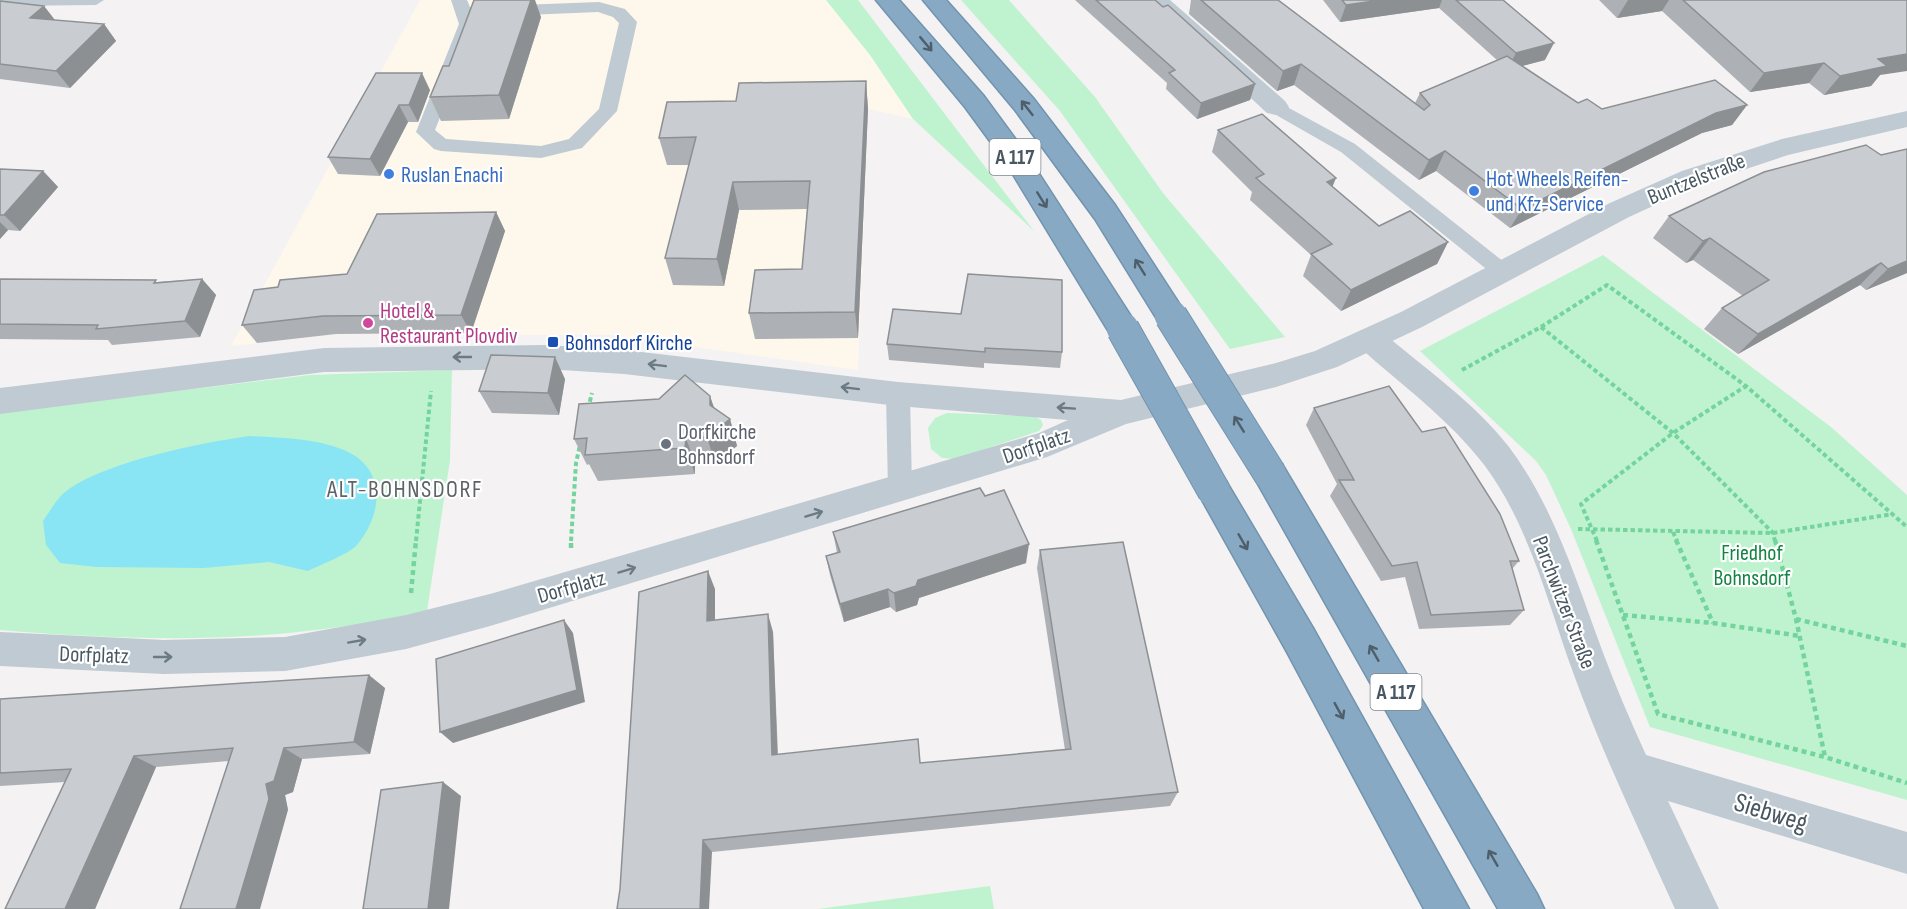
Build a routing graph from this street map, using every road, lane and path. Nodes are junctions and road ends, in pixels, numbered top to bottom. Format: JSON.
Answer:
{"nodes":[{"id":1,"x":96,"y":0,"type":"edge"},
{"id":2,"x":887,"y":0,"type":"edge"},
{"id":3,"x":934,"y":0,"type":"edge"},
{"id":4,"x":1156,"y":0,"type":"edge"},
{"id":5,"x":0,"y":1,"type":"edge"},
{"id":6,"x":461,"y":6,"type":"edge"},
{"id":7,"x":1276,"y":106,"type":"joint"},
{"id":8,"x":1907,"y":119,"type":"edge"},
{"id":9,"x":1502,"y":271,"type":"junction"},
{"id":10,"x":1541,"y":327,"type":"junction"},
{"id":11,"x":1370,"y":339,"type":"junction"},
{"id":12,"x":434,"y":356,"type":"junction"},
{"id":13,"x":599,"y":360,"type":"junction"},
{"id":14,"x":1461,"y":370,"type":"dead end"},
{"id":15,"x":1746,"y":386,"type":"junction"},
{"id":16,"x":898,"y":394,"type":"junction"},
{"id":17,"x":0,"y":401,"type":"edge"},
{"id":18,"x":1124,"y":412,"type":"junction"},
{"id":19,"x":586,"y":417,"type":"edge"},
{"id":20,"x":1674,"y":433,"type":"junction"},
{"id":21,"x":581,"y":440,"type":"edge"},
{"id":22,"x":900,"y":489,"type":"junction"},
{"id":23,"x":1894,"y":514,"type":"junction"},
{"id":24,"x":1907,"y":527,"type":"edge"},
{"id":25,"x":1539,"y":530,"type":"junction"},
{"id":26,"x":1593,"y":531,"type":"junction"},
{"id":27,"x":1673,"y":532,"type":"junction"},
{"id":28,"x":1773,"y":533,"type":"junction"},
{"id":29,"x":569,"y":587,"type":"junction"},
{"id":30,"x":1623,"y":615,"type":"junction"},
{"id":31,"x":1796,"y":619,"type":"junction"},
{"id":32,"x":1713,"y":622,"type":"junction"},
{"id":33,"x":406,"y":632,"type":"junction"},
{"id":34,"x":1800,"y":636,"type":"junction"},
{"id":35,"x":1907,"y":646,"type":"edge"},
{"id":36,"x":0,"y":648,"type":"edge"},
{"id":37,"x":1825,"y":757,"type":"junction"},
{"id":38,"x":1635,"y":771,"type":"junction"},
{"id":39,"x":1907,"y":783,"type":"edge"},
{"id":40,"x":1907,"y":853,"type":"edge"},
{"id":41,"x":1447,"y":909,"type":"edge"},
{"id":42,"x":1522,"y":909,"type":"edge"},
{"id":43,"x":1697,"y":909,"type":"edge"}],
"edges":[{"from":1,"to":5,"type":"lane"},
{"from":2,"to":41,"type":"highway","number":"A 117","one_way":true,"bridge":true},
{"from":42,"to":3,"type":"highway","number":"A 117","one_way":true,"bridge":true},
{"from":4,"to":7,"type":"street"},
{"from":6,"to":6,"type":"lane"},
{"from":7,"to":9,"type":"lane"},
{"from":8,"to":9,"type":"street","name":"Buntzelstraße"},
{"from":9,"to":11,"type":"street","name":"Buntzelstraße"},
{"from":10,"to":14,"type":"path"},
{"from":10,"to":15,"type":"path"},
{"from":10,"to":20,"type":"path"},
{"from":11,"to":18,"type":"street","name":"Dorfplatz"},
{"from":11,"to":25,"type":"street","name":"Parchwitzer Straße"},
{"from":13,"to":12,"type":"street","name":"Dorfplatz","one_way":true},
{"from":12,"to":17,"type":"street","name":"Dorfplatz"},
{"from":12,"to":33,"type":"path"},
{"from":16,"to":13,"type":"street","name":"Dorfplatz","one_way":true},
{"from":13,"to":19,"type":"path"},
{"from":15,"to":20,"type":"path"},
{"from":15,"to":23,"type":"path"},
{"from":18,"to":16,"type":"street","name":"Dorfplatz","one_way":true},
{"from":16,"to":22,"type":"lane"},
{"from":18,"to":22,"type":"street","name":"Dorfplatz"},
{"from":20,"to":26,"type":"path"},
{"from":20,"to":28,"type":"path"},
{"from":21,"to":29,"type":"path"},
{"from":29,"to":22,"type":"street","name":"Dorfplatz","one_way":true},
{"from":23,"to":24,"type":"path"},
{"from":23,"to":28,"type":"path"},
{"from":25,"to":26,"type":"path"},
{"from":25,"to":38,"type":"street","name":"Parchwitzer Straße"},
{"from":26,"to":27,"type":"path"},
{"from":26,"to":30,"type":"path"},
{"from":27,"to":28,"type":"path"},
{"from":27,"to":32,"type":"path"},
{"from":28,"to":31,"type":"path"},
{"from":29,"to":33,"type":"street","name":"Dorfplatz"},
{"from":30,"to":32,"type":"path"},
{"from":30,"to":37,"type":"path"},
{"from":31,"to":34,"type":"path"},
{"from":31,"to":35,"type":"path"},
{"from":32,"to":34,"type":"path"},
{"from":36,"to":33,"type":"street","name":"Dorfplatz","one_way":true},
{"from":34,"to":37,"type":"path"},
{"from":37,"to":39,"type":"path"},
{"from":38,"to":40,"type":"street","name":"Siebweg"},
{"from":38,"to":43,"type":"street","name":"Parchwitzer Straße"}]}
